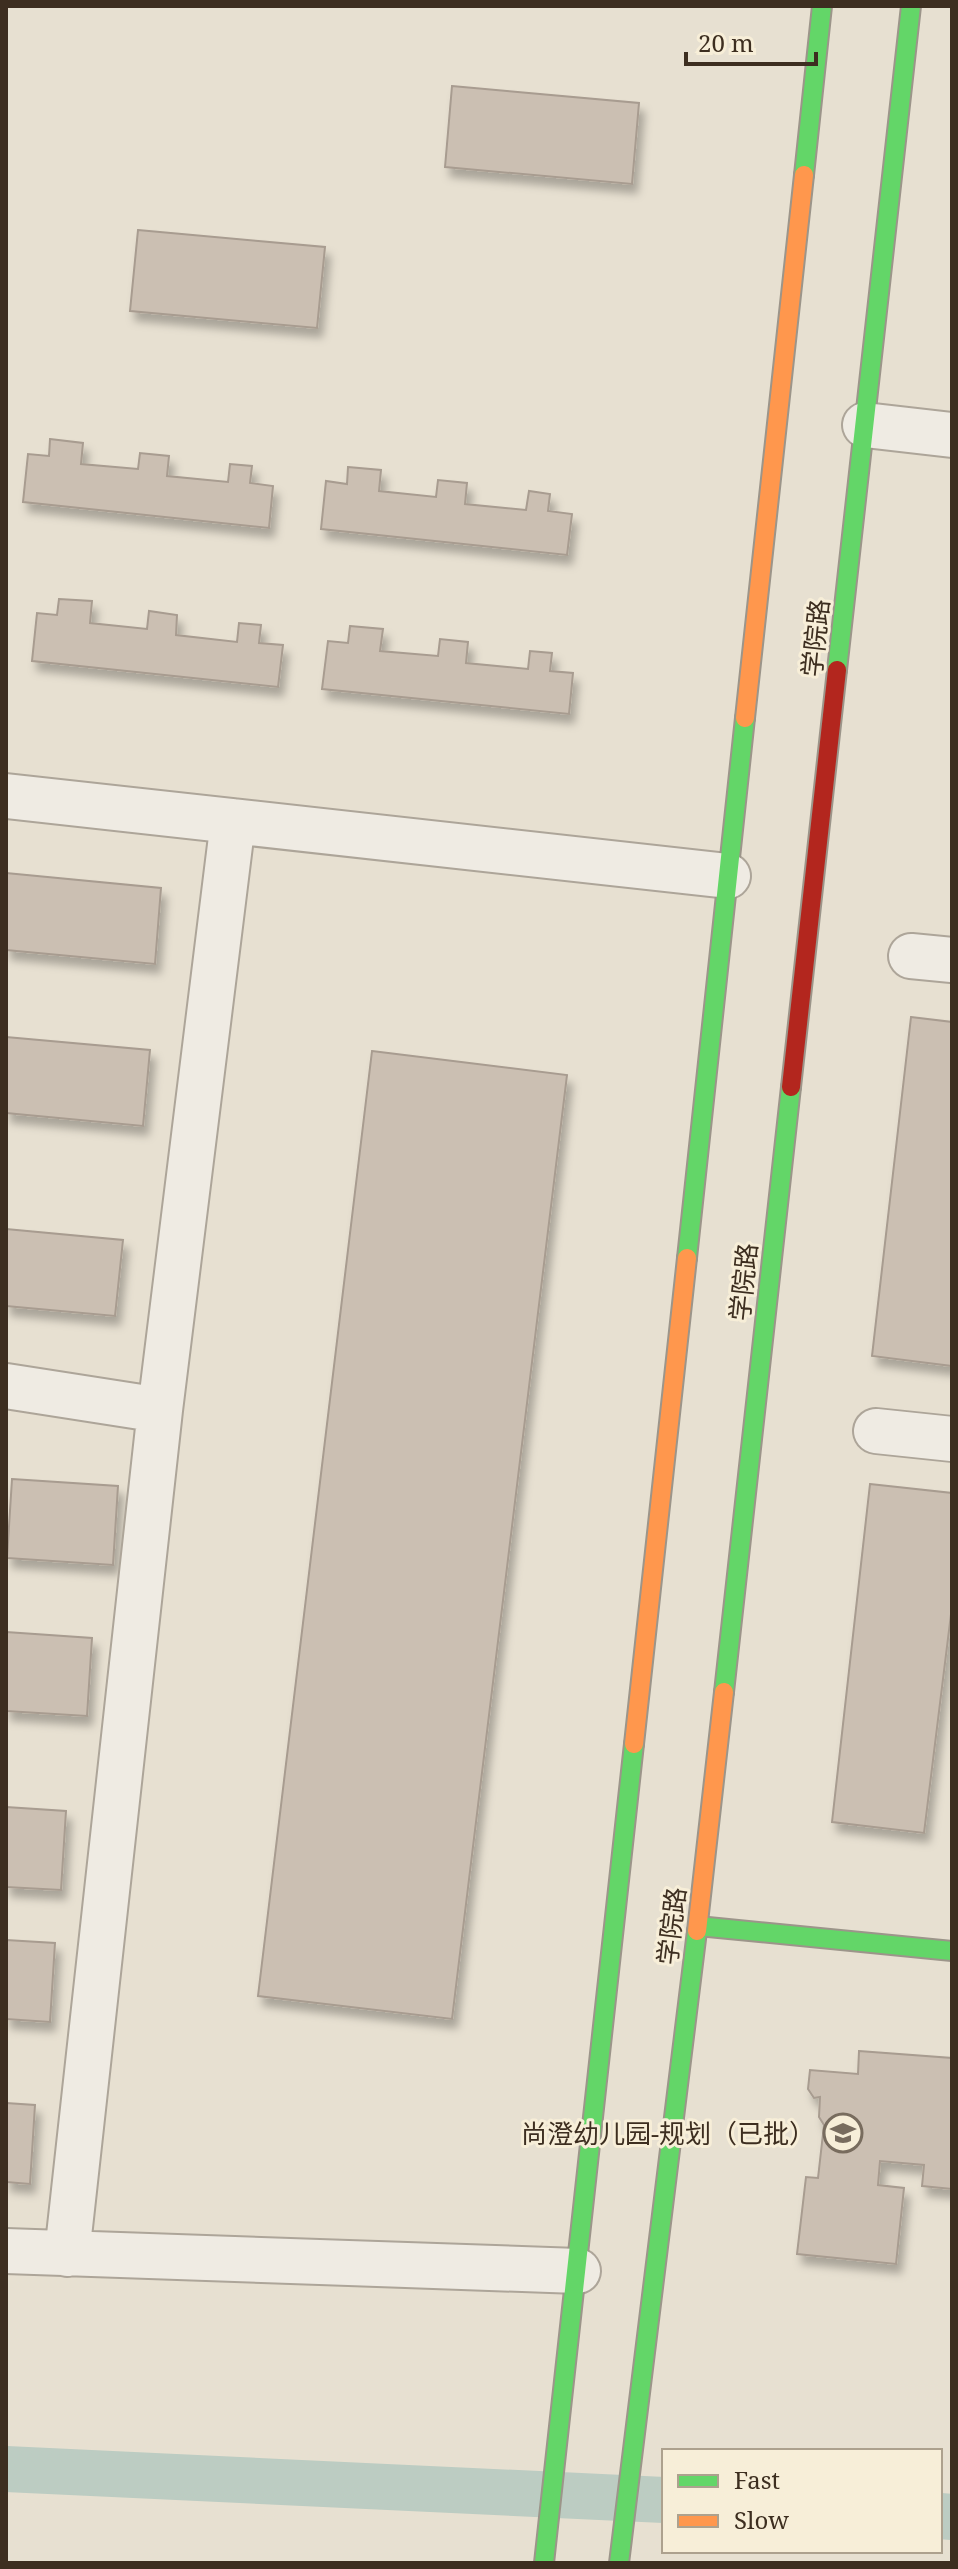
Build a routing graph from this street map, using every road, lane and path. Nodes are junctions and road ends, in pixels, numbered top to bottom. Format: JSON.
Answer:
{"nodes":[{"id":1,"x":822,"y":6,"type":"edge"},
{"id":2,"x":911,"y":6,"type":"edge"},
{"id":3,"x":865,"y":425,"type":"junction"},
{"id":4,"x":952,"y":435,"type":"edge"},
{"id":5,"x":6,"y":796,"type":"edge"},
{"id":6,"x":233,"y":821,"type":"junction"},
{"id":7,"x":728,"y":876,"type":"junction"},
{"id":8,"x":6,"y":1386,"type":"edge"},
{"id":9,"x":160,"y":1410,"type":"junction"},
{"id":10,"x":876,"y":1431,"type":"dead end"},
{"id":11,"x":952,"y":1439,"type":"edge"},
{"id":12,"x":698,"y":1926,"type":"junction"},
{"id":13,"x":952,"y":1951,"type":"edge"},
{"id":14,"x":6,"y":2251,"type":"edge"},
{"id":15,"x":67,"y":2254,"type":"junction"},
{"id":16,"x":578,"y":2271,"type":"junction"},
{"id":17,"x":544,"y":2563,"type":"edge"},
{"id":18,"x":619,"y":2563,"type":"edge"}],
"edges":[{"from":1,"to":7,"type":"main road"},
{"from":2,"to":3,"type":"main road","name":"学院路"},
{"from":3,"to":4,"type":"street"},
{"from":3,"to":12,"type":"main road","name":"学院路"},
{"from":5,"to":6,"type":"street"},
{"from":6,"to":7,"type":"street"},
{"from":6,"to":9,"type":"street"},
{"from":7,"to":16,"type":"main road"},
{"from":8,"to":9,"type":"street"},
{"from":9,"to":15,"type":"street"},
{"from":10,"to":11,"type":"street"},
{"from":12,"to":13,"type":"main road"},
{"from":12,"to":18,"type":"main road","name":"学院路"},
{"from":14,"to":15,"type":"street"},
{"from":15,"to":16,"type":"street"},
{"from":16,"to":17,"type":"main road"}]}
